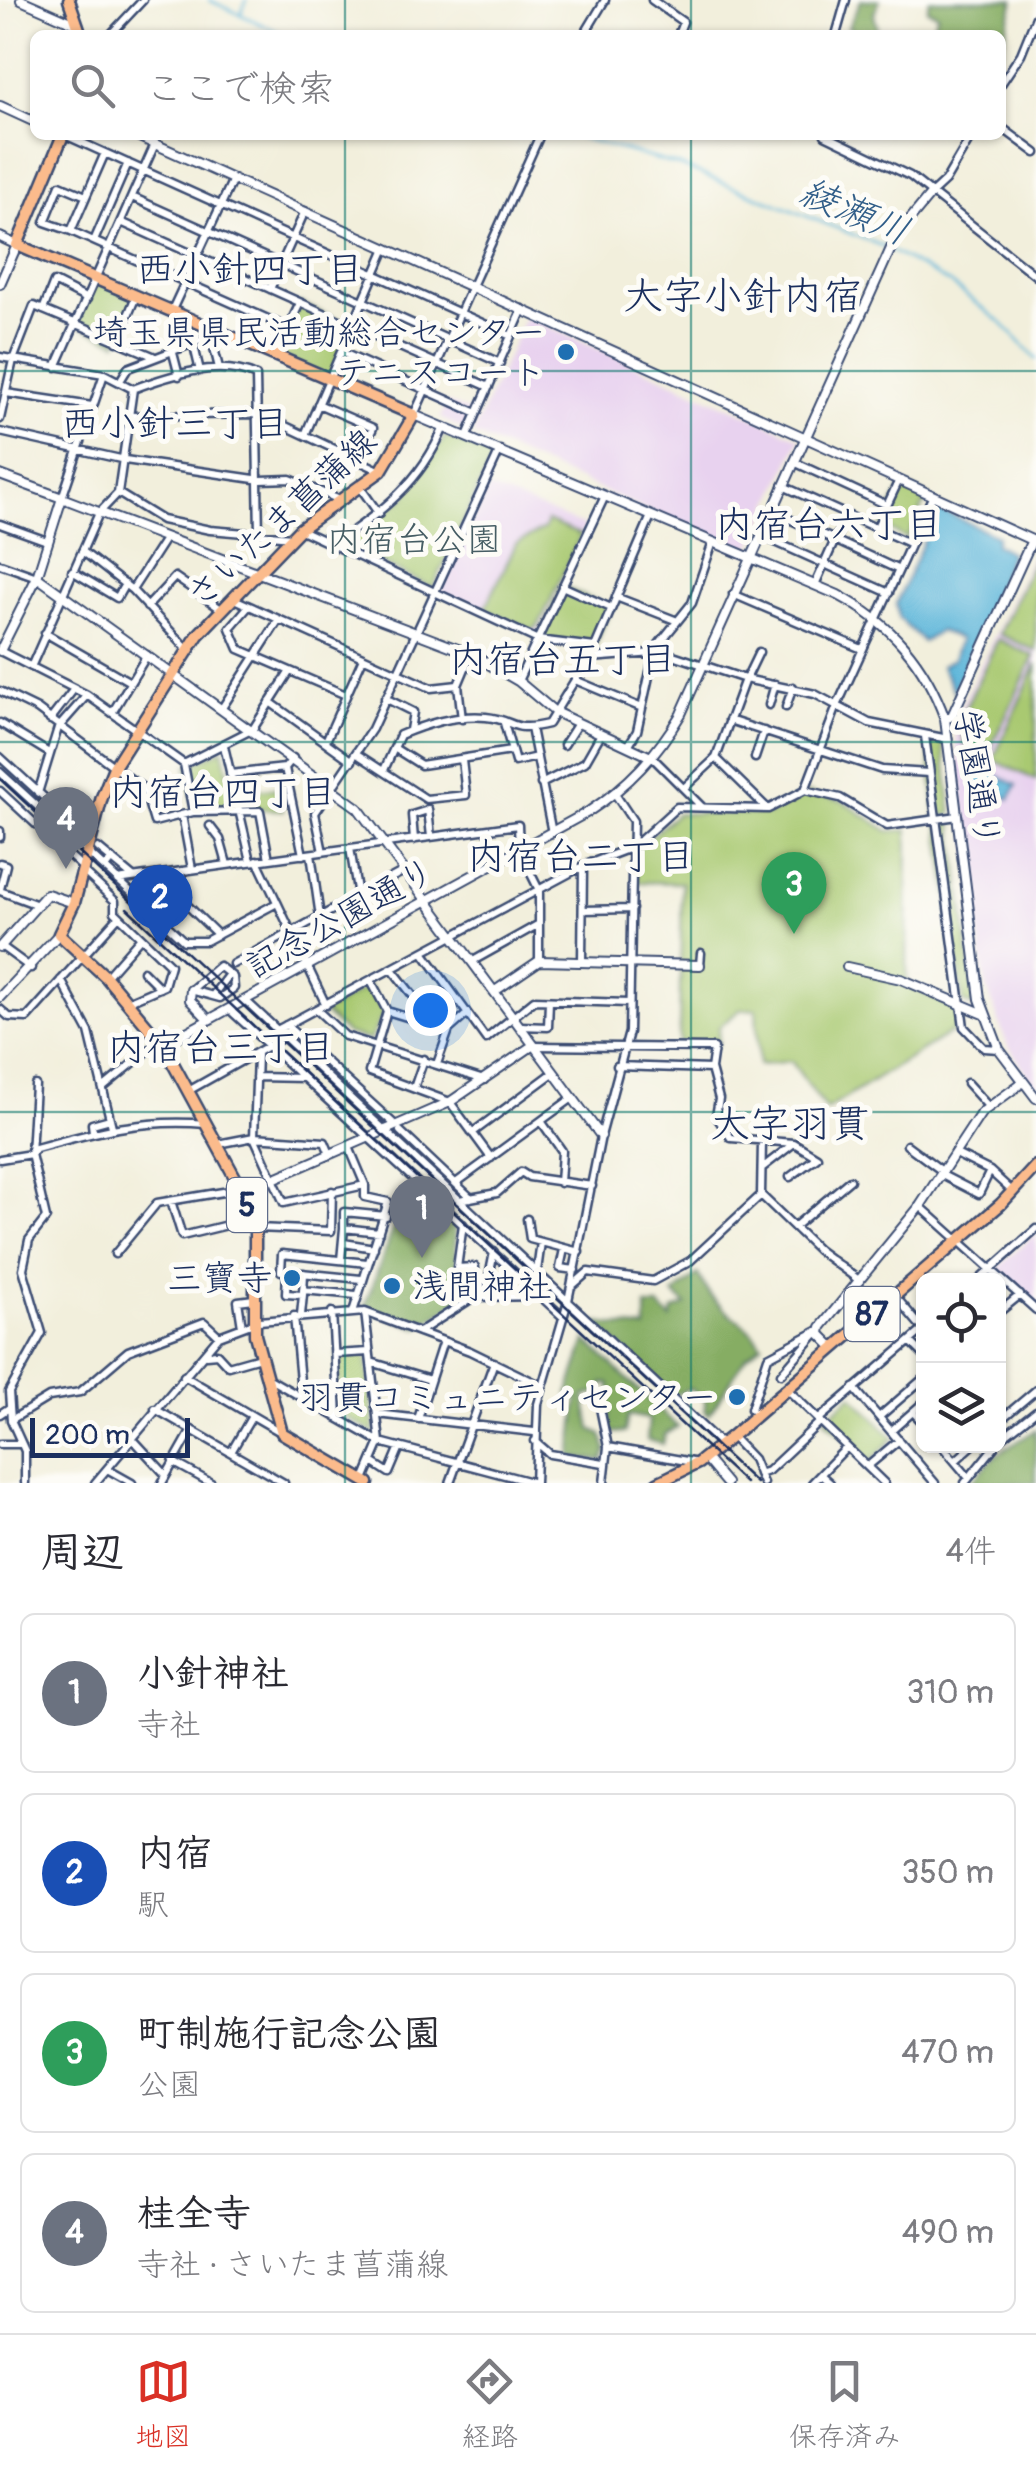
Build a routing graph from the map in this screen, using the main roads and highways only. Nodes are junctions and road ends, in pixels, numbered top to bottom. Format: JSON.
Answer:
{"nodes":[{"id":1,"x":69,"y":0,"type":"edge"},
{"id":2,"x":80,"y":30,"type":"edge"},
{"id":3,"x":62,"y":140,"type":"edge"},
{"id":4,"x":1036,"y":1166,"type":"edge"},
{"id":5,"x":679,"y":1478,"type":"edge"},
{"id":6,"x":365,"y":1482,"type":"edge"},
{"id":7,"x":657,"y":1483,"type":"edge"}],
"edges":[{"from":1,"to":2,"type":"main road"},
{"from":3,"to":6,"type":"main road","name":"さいたま菖蒲線","number":"5"},
{"from":4,"to":5,"type":"main road","number":"87"},
{"from":5,"to":7,"type":"main road","number":"87"}]}
